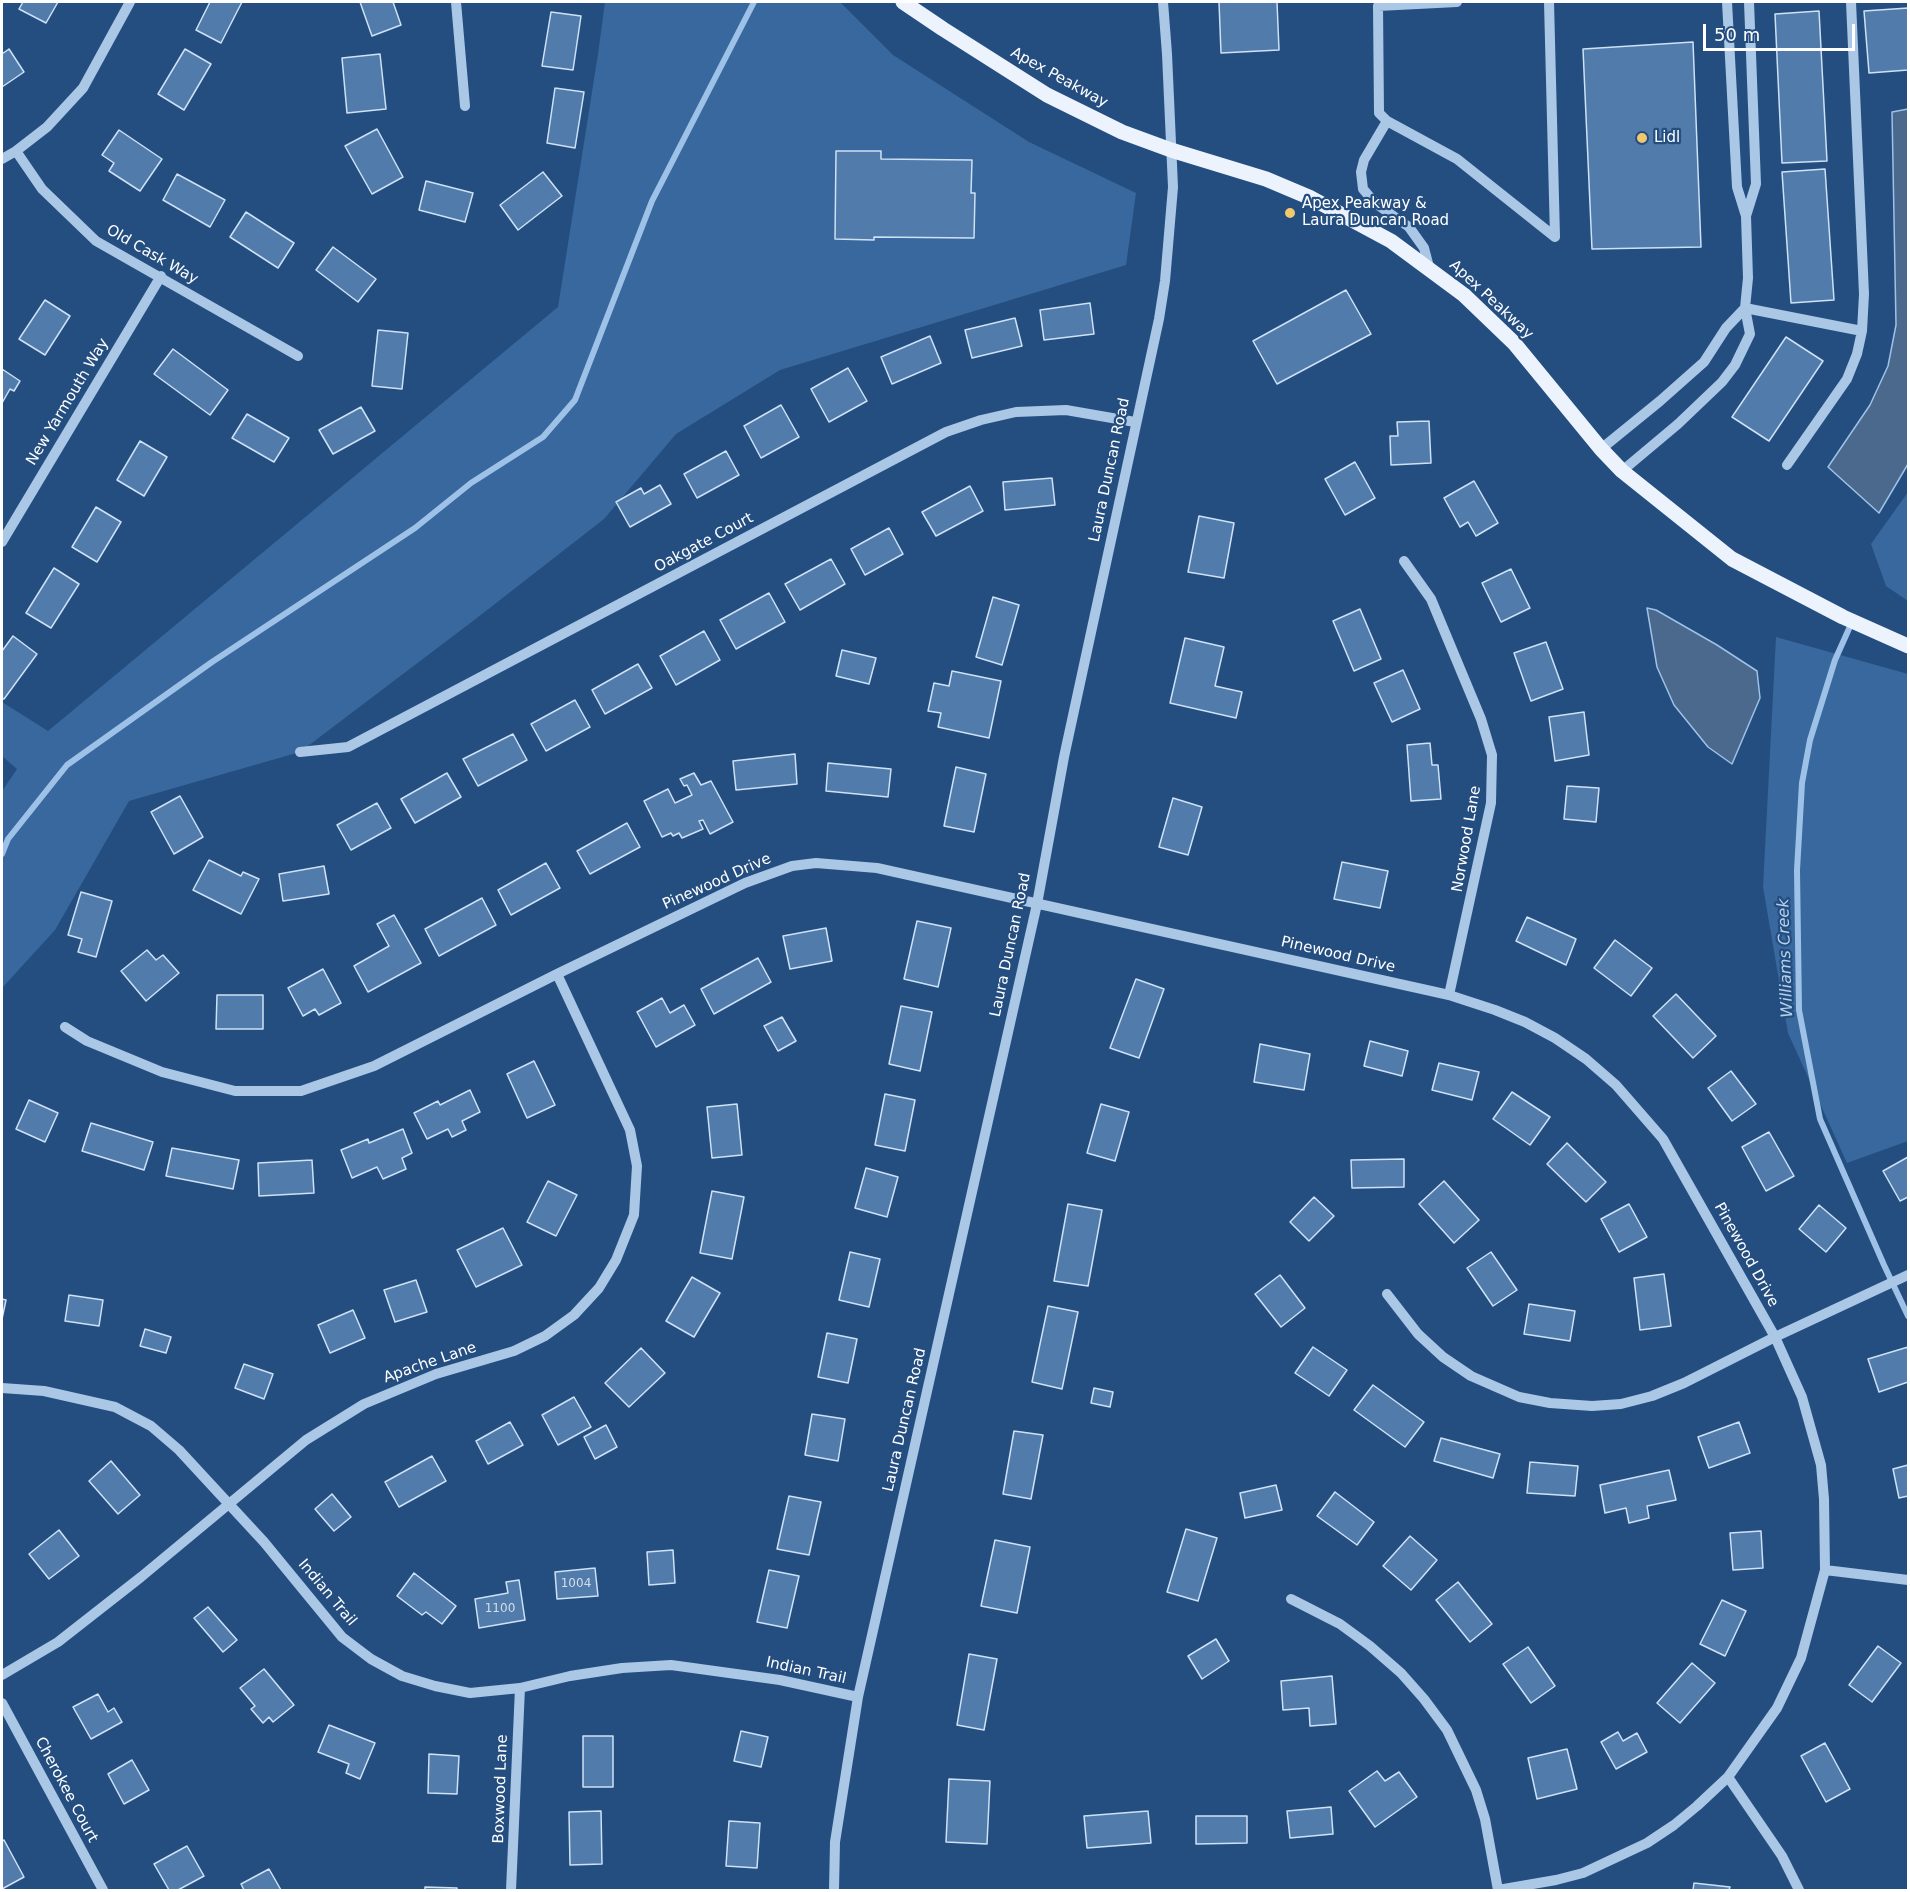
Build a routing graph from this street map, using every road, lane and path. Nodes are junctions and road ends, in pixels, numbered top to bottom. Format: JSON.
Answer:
{"nodes":[{"id":1,"x":130,"y":2,"type":"edge"},
{"id":2,"x":456,"y":2,"type":"edge"},
{"id":3,"x":903,"y":2,"type":"edge"},
{"id":4,"x":1162,"y":2,"type":"edge"},
{"id":5,"x":1457,"y":2,"type":"edge"},
{"id":6,"x":1549,"y":2,"type":"edge"},
{"id":7,"x":1727,"y":2,"type":"edge"},
{"id":8,"x":1749,"y":2,"type":"edge"},
{"id":9,"x":1851,"y":2,"type":"edge"},
{"id":10,"x":1390,"y":3,"type":"edge"},
{"id":11,"x":465,"y":106,"type":"dead end"},
{"id":12,"x":1387,"y":121,"type":"junction"},
{"id":13,"x":1171,"y":150,"type":"junction"},
{"id":14,"x":16,"y":151,"type":"junction"},
{"id":15,"x":2,"y":159,"type":"edge"},
{"id":16,"x":1746,"y":216,"type":"junction"},
{"id":17,"x":1429,"y":267,"type":"junction"},
{"id":18,"x":161,"y":276,"type":"junction"},
{"id":19,"x":1745,"y":308,"type":"junction"},
{"id":20,"x":1862,"y":331,"type":"junction"},
{"id":21,"x":298,"y":356,"type":"dead end"},
{"id":22,"x":1135,"y":422,"type":"junction"},
{"id":23,"x":1601,"y":450,"type":"junction"},
{"id":24,"x":1787,"y":465,"type":"dead end"},
{"id":25,"x":1622,"y":471,"type":"junction"},
{"id":26,"x":2,"y":542,"type":"edge"},
{"id":27,"x":1404,"y":561,"type":"dead end"},
{"id":28,"x":1908,"y":646,"type":"edge"},
{"id":29,"x":300,"y":752,"type":"dead end"},
{"id":30,"x":1037,"y":904,"type":"junction"},
{"id":31,"x":557,"y":974,"type":"junction"},
{"id":32,"x":1449,"y":995,"type":"junction"},
{"id":33,"x":65,"y":1027,"type":"dead end"},
{"id":34,"x":1908,"y":1275,"type":"edge"},
{"id":35,"x":1387,"y":1294,"type":"dead end"},
{"id":36,"x":1775,"y":1337,"type":"junction"},
{"id":37,"x":2,"y":1388,"type":"edge"},
{"id":38,"x":228,"y":1503,"type":"junction"},
{"id":39,"x":1825,"y":1570,"type":"junction"},
{"id":40,"x":1908,"y":1580,"type":"edge"},
{"id":41,"x":1291,"y":1599,"type":"dead end"},
{"id":42,"x":2,"y":1675,"type":"edge"},
{"id":43,"x":520,"y":1688,"type":"junction"},
{"id":44,"x":858,"y":1697,"type":"junction"},
{"id":45,"x":2,"y":1703,"type":"edge"},
{"id":46,"x":1728,"y":1778,"type":"junction"},
{"id":47,"x":103,"y":1890,"type":"edge"},
{"id":48,"x":511,"y":1890,"type":"edge"},
{"id":49,"x":834,"y":1890,"type":"edge"},
{"id":50,"x":1498,"y":1890,"type":"edge"},
{"id":51,"x":1799,"y":1890,"type":"edge"}],
"edges":[{"from":1,"to":14,"type":"street"},
{"from":2,"to":11,"type":"street"},
{"from":3,"to":13,"type":"main road","name":"Apex Peakway"},
{"from":4,"to":13,"type":"street","name":"Laura Duncan Road"},
{"from":5,"to":10,"type":"street"},
{"from":6,"to":12,"type":"street"},
{"from":7,"to":16,"type":"street"},
{"from":8,"to":16,"type":"street"},
{"from":9,"to":20,"type":"street"},
{"from":10,"to":12,"type":"street"},
{"from":12,"to":17,"type":"street"},
{"from":13,"to":17,"type":"main road","name":"Apex Peakway"},
{"from":13,"to":22,"type":"street","name":"Laura Duncan Road"},
{"from":14,"to":15,"type":"street"},
{"from":14,"to":18,"type":"street","name":"Old Cask Way"},
{"from":16,"to":19,"type":"street"},
{"from":17,"to":23,"type":"main road","name":"Apex Peakway"},
{"from":18,"to":21,"type":"street","name":"Old Cask Way"},
{"from":18,"to":26,"type":"street","name":"New Yarmouth Way"},
{"from":19,"to":20,"type":"street"},
{"from":19,"to":23,"type":"street"},
{"from":19,"to":25,"type":"street"},
{"from":20,"to":24,"type":"street"},
{"from":22,"to":29,"type":"street","name":"Oakgate Court"},
{"from":22,"to":30,"type":"street","name":"Laura Duncan Road"},
{"from":23,"to":25,"type":"main road","name":"Apex Peakway"},
{"from":25,"to":28,"type":"main road","name":"Apex Peakway"},
{"from":27,"to":32,"type":"street","name":"Norwood Lane"},
{"from":30,"to":31,"type":"street","name":"Pinewood Drive"},
{"from":30,"to":32,"type":"street","name":"Pinewood Drive"},
{"from":30,"to":44,"type":"street","name":"Laura Duncan Road"},
{"from":31,"to":33,"type":"street","name":"Pinewood Drive"},
{"from":31,"to":38,"type":"street","name":"Apache Lane"},
{"from":32,"to":36,"type":"street","name":"Pinewood Drive"},
{"from":34,"to":36,"type":"street"},
{"from":35,"to":36,"type":"street"},
{"from":36,"to":39,"type":"street","name":"Pinewood Drive"},
{"from":37,"to":38,"type":"street","name":"Indian Trail"},
{"from":38,"to":42,"type":"street","name":"Apache Lane"},
{"from":38,"to":43,"type":"street","name":"Indian Trail"},
{"from":39,"to":40,"type":"street"},
{"from":39,"to":46,"type":"street","name":"Pinewood Drive"},
{"from":41,"to":50,"type":"street"},
{"from":43,"to":44,"type":"street","name":"Indian Trail"},
{"from":43,"to":48,"type":"street","name":"Boxwood Lane"},
{"from":44,"to":49,"type":"street","name":"Laura Duncan Road"},
{"from":45,"to":47,"type":"street","name":"Cherokee Court"},
{"from":46,"to":50,"type":"street","name":"Pinewood Drive"},
{"from":46,"to":51,"type":"street"}]}
